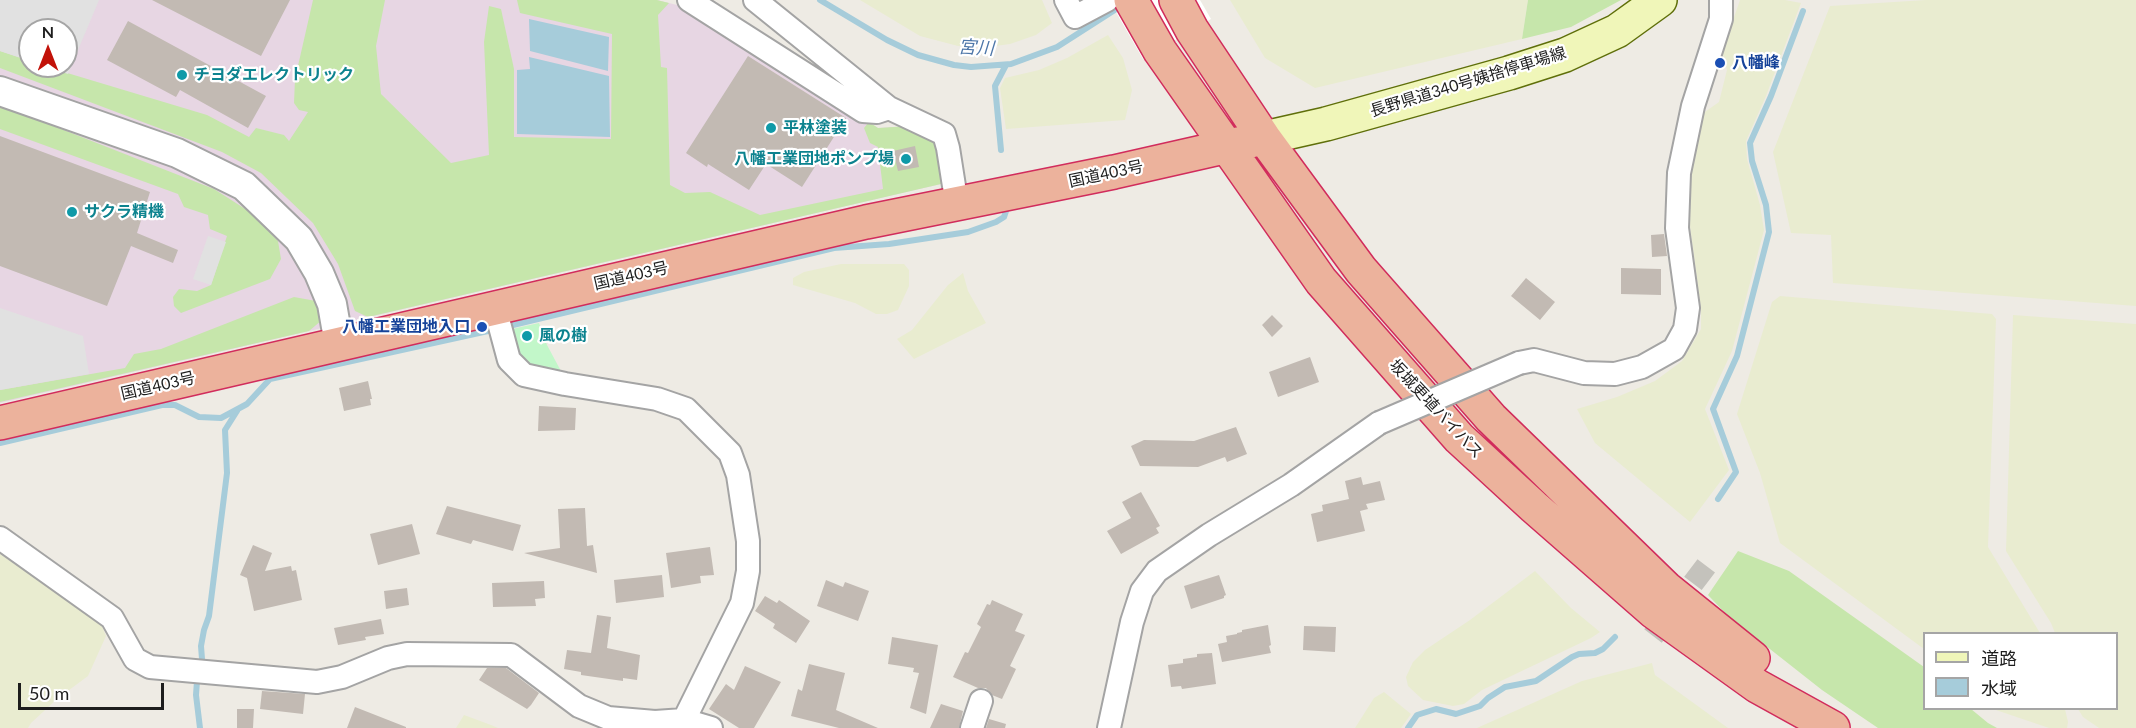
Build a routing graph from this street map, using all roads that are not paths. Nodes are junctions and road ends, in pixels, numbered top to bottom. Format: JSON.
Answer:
{"nodes":[{"id":1,"x":689,"y":0,"type":"edge"},
{"id":2,"x":754,"y":0,"type":"edge"},
{"id":3,"x":1066,"y":0,"type":"edge"},
{"id":4,"x":1107,"y":0,"type":"edge"},
{"id":5,"x":1131,"y":0,"type":"edge"},
{"id":6,"x":1176,"y":0,"type":"edge"},
{"id":7,"x":1660,"y":0,"type":"edge"},
{"id":8,"x":1721,"y":0,"type":"edge"},
{"id":9,"x":0,"y":91,"type":"edge"},
{"id":10,"x":889,"y":108,"type":"junction"},
{"id":11,"x":1264,"y":138,"type":"junction"},
{"id":12,"x":1226,"y":147,"type":"junction"},
{"id":13,"x":957,"y":205,"type":"junction"},
{"id":14,"x":499,"y":321,"type":"junction"},
{"id":15,"x":339,"y":344,"type":"junction"},
{"id":16,"x":0,"y":423,"type":"edge"},
{"id":17,"x":0,"y":538,"type":"edge"},
{"id":18,"x":981,"y":701,"type":"dead end"},
{"id":19,"x":684,"y":720,"type":"junction"},
{"id":20,"x":711,"y":728,"type":"edge"},
{"id":21,"x":972,"y":728,"type":"edge"},
{"id":22,"x":1109,"y":728,"type":"edge"},
{"id":23,"x":1833,"y":728,"type":"edge"},
{"id":24,"x":1844,"y":728,"type":"edge"}],
"edges":[{"from":1,"to":10,"type":"street"},
{"from":2,"to":10,"type":"street"},
{"from":3,"to":4,"type":"street"},
{"from":5,"to":12,"type":"highway","name":"坂城更埴バイパス"},
{"from":6,"to":11,"type":"highway","name":"坂城更埴バイパス"},
{"from":7,"to":11,"type":"main road","name":"長野県道340号姨捨停車場線"},
{"from":8,"to":22,"type":"street","bridge":true},
{"from":9,"to":15,"type":"street"},
{"from":10,"to":13,"type":"street"},
{"from":11,"to":12,"type":"highway","name":"国道403号"},
{"from":11,"to":24,"type":"highway","name":"坂城更埴バイパス"},
{"from":12,"to":13,"type":"highway","name":"国道403号"},
{"from":12,"to":23,"type":"highway","name":"坂城更埴バイパス"},
{"from":13,"to":14,"type":"highway","name":"国道403号"},
{"from":14,"to":15,"type":"highway","name":"国道403号"},
{"from":14,"to":19,"type":"street"},
{"from":15,"to":16,"type":"highway","name":"国道403号"},
{"from":17,"to":19,"type":"street"},
{"from":18,"to":21,"type":"street"},
{"from":19,"to":20,"type":"street"}]}
